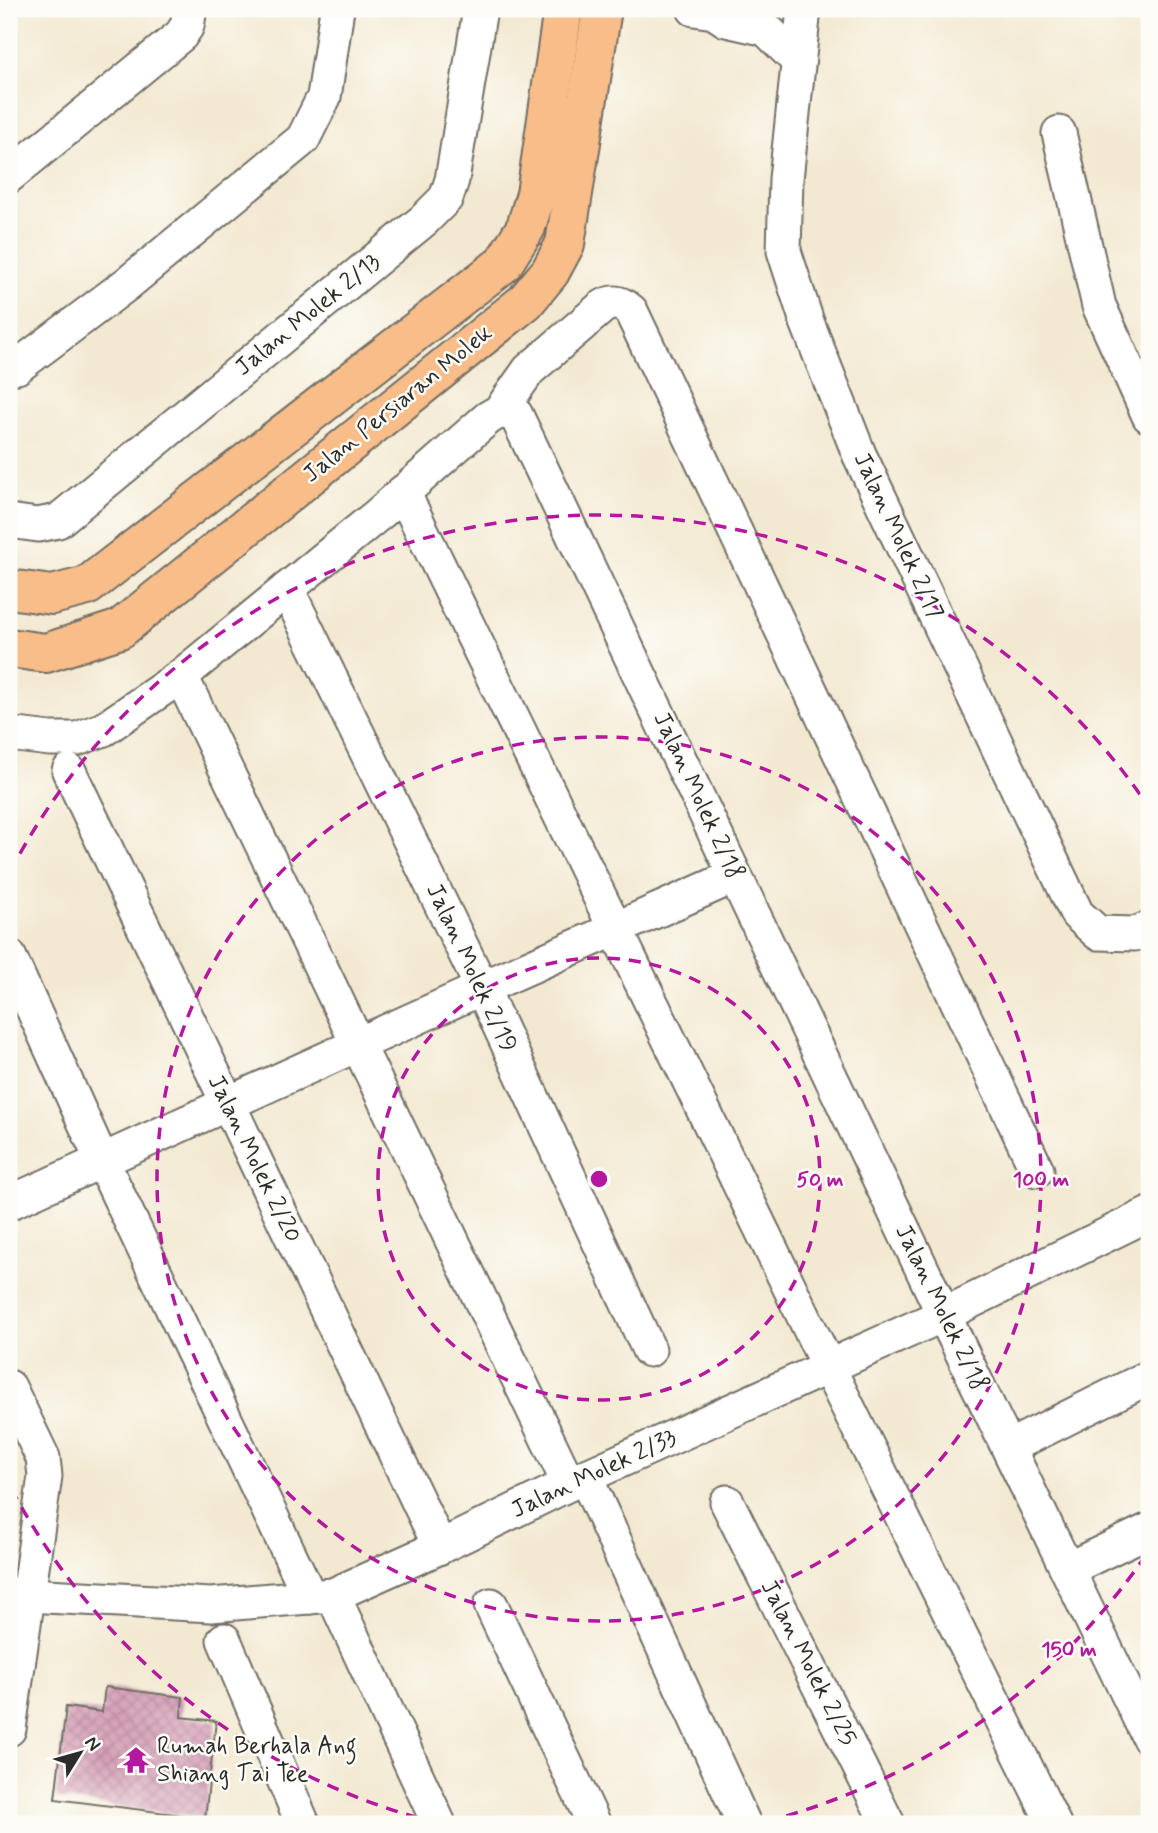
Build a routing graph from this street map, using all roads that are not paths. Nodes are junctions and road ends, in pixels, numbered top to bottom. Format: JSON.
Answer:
{"nodes":[{"id":1,"x":190,"y":9,"type":"edge"},
{"id":2,"x":337,"y":9,"type":"edge"},
{"id":3,"x":480,"y":9,"type":"edge"},
{"id":4,"x":563,"y":9,"type":"edge"},
{"id":5,"x":602,"y":9,"type":"edge"},
{"id":6,"x":804,"y":9,"type":"edge"},
{"id":7,"x":709,"y":10,"type":"edge"},
{"id":8,"x":798,"y":61,"type":"junction"},
{"id":9,"x":1059,"y":133,"type":"dead end"},
{"id":10,"x":9,"y":176,"type":"edge"},
{"id":11,"x":9,"y":368,"type":"edge"},
{"id":12,"x":500,"y":411,"type":"junction"},
{"id":13,"x":1149,"y":416,"type":"edge"},
{"id":14,"x":403,"y":492,"type":"junction"},
{"id":15,"x":9,"y":521,"type":"edge"},
{"id":16,"x":9,"y":589,"type":"edge"},
{"id":17,"x":287,"y":589,"type":"junction"},
{"id":18,"x":9,"y":648,"type":"edge"},
{"id":19,"x":181,"y":676,"type":"junction"},
{"id":20,"x":9,"y":734,"type":"edge"},
{"id":21,"x":69,"y":771,"type":"dead end"},
{"id":22,"x":735,"y":876,"type":"junction"},
{"id":23,"x":615,"y":928,"type":"junction"},
{"id":24,"x":1149,"y":928,"type":"edge"},
{"id":25,"x":9,"y":956,"type":"edge"},
{"id":26,"x":481,"y":988,"type":"junction"},
{"id":27,"x":358,"y":1044,"type":"junction"},
{"id":28,"x":228,"y":1103,"type":"junction"},
{"id":29,"x":102,"y":1161,"type":"junction"},
{"id":30,"x":1037,"y":1170,"type":"dead end"},
{"id":31,"x":9,"y":1203,"type":"edge"},
{"id":32,"x":1149,"y":1214,"type":"edge"},
{"id":33,"x":943,"y":1315,"type":"junction"},
{"id":34,"x":649,"y":1350,"type":"dead end"},
{"id":35,"x":828,"y":1367,"type":"junction"},
{"id":36,"x":1149,"y":1377,"type":"edge"},
{"id":37,"x":9,"y":1387,"type":"edge"},
{"id":38,"x":1009,"y":1447,"type":"junction"},
{"id":39,"x":577,"y":1480,"type":"junction"},
{"id":40,"x":727,"y":1502,"type":"dead end"},
{"id":41,"x":1149,"y":1530,"type":"edge"},
{"id":42,"x":440,"y":1547,"type":"junction"},
{"id":43,"x":1068,"y":1569,"type":"junction"},
{"id":44,"x":18,"y":1595,"type":"edge"},
{"id":45,"x":322,"y":1596,"type":"junction"},
{"id":46,"x":491,"y":1605,"type":"dead end"},
{"id":47,"x":225,"y":1640,"type":"dead end"},
{"id":48,"x":1141,"y":1701,"type":"edge"},
{"id":49,"x":9,"y":1729,"type":"edge"},
{"id":50,"x":1149,"y":1738,"type":"edge"},
{"id":51,"x":303,"y":1824,"type":"edge"},
{"id":52,"x":439,"y":1824,"type":"edge"},
{"id":53,"x":594,"y":1824,"type":"edge"},
{"id":54,"x":744,"y":1824,"type":"edge"},
{"id":55,"x":888,"y":1824,"type":"edge"},
{"id":56,"x":1055,"y":1824,"type":"edge"}],
"edges":[{"from":1,"to":10,"type":"street"},
{"from":2,"to":11,"type":"street"},
{"from":3,"to":15,"type":"street","name":"Jalan Molek 2/13"},
{"from":4,"to":16,"type":"main road","name":"Jalan Persiaran Molek"},
{"from":5,"to":18,"type":"main road","name":"Jalan Persiaran Molek"},
{"from":6,"to":8,"type":"street","name":"Jalan Molek 2/17"},
{"from":7,"to":8,"type":"street"},
{"from":8,"to":24,"type":"street","name":"Jalan Molek 2/17"},
{"from":9,"to":13,"type":"street"},
{"from":12,"to":14,"type":"street"},
{"from":12,"to":22,"type":"street","name":"Jalan Molek 2/18"},
{"from":12,"to":30,"type":"street"},
{"from":14,"to":17,"type":"street"},
{"from":14,"to":23,"type":"street"},
{"from":17,"to":19,"type":"street"},
{"from":17,"to":26,"type":"street","name":"Jalan Molek 2/19"},
{"from":19,"to":20,"type":"street"},
{"from":19,"to":27,"type":"street"},
{"from":21,"to":28,"type":"street","name":"Jalan Molek 2/20"},
{"from":22,"to":23,"type":"street"},
{"from":22,"to":33,"type":"street","name":"Jalan Molek 2/18"},
{"from":23,"to":26,"type":"street"},
{"from":23,"to":35,"type":"street"},
{"from":25,"to":29,"type":"street"},
{"from":26,"to":27,"type":"street"},
{"from":26,"to":34,"type":"street","name":"Jalan Molek 2/19"},
{"from":27,"to":28,"type":"street"},
{"from":27,"to":39,"type":"street"},
{"from":28,"to":29,"type":"street"},
{"from":28,"to":42,"type":"street","name":"Jalan Molek 2/20"},
{"from":29,"to":31,"type":"street"},
{"from":29,"to":45,"type":"street"},
{"from":32,"to":33,"type":"street","name":"Jalan Molek 2/33"},
{"from":33,"to":35,"type":"street","name":"Jalan Molek 2/33"},
{"from":33,"to":38,"type":"street","name":"Jalan Molek 2/18"},
{"from":35,"to":39,"type":"street","name":"Jalan Molek 2/33"},
{"from":35,"to":56,"type":"street"},
{"from":36,"to":38,"type":"street"},
{"from":37,"to":44,"type":"street"},
{"from":38,"to":43,"type":"street","name":"Jalan Molek 2/18"},
{"from":39,"to":42,"type":"street","name":"Jalan Molek 2/33"},
{"from":39,"to":54,"type":"street"},
{"from":40,"to":55,"type":"street","name":"Jalan Molek 2/25"},
{"from":41,"to":43,"type":"street"},
{"from":42,"to":45,"type":"street","name":"Jalan Molek 2/33"},
{"from":43,"to":48,"type":"street","name":"Jalan Molek 2/18"},
{"from":44,"to":45,"type":"street","name":"Jalan Molek 2/33"},
{"from":44,"to":49,"type":"street"},
{"from":45,"to":52,"type":"street"},
{"from":46,"to":53,"type":"street"},
{"from":47,"to":51,"type":"street"},
{"from":48,"to":50,"type":"street","name":"Jalan Molek 2/18"}]}
